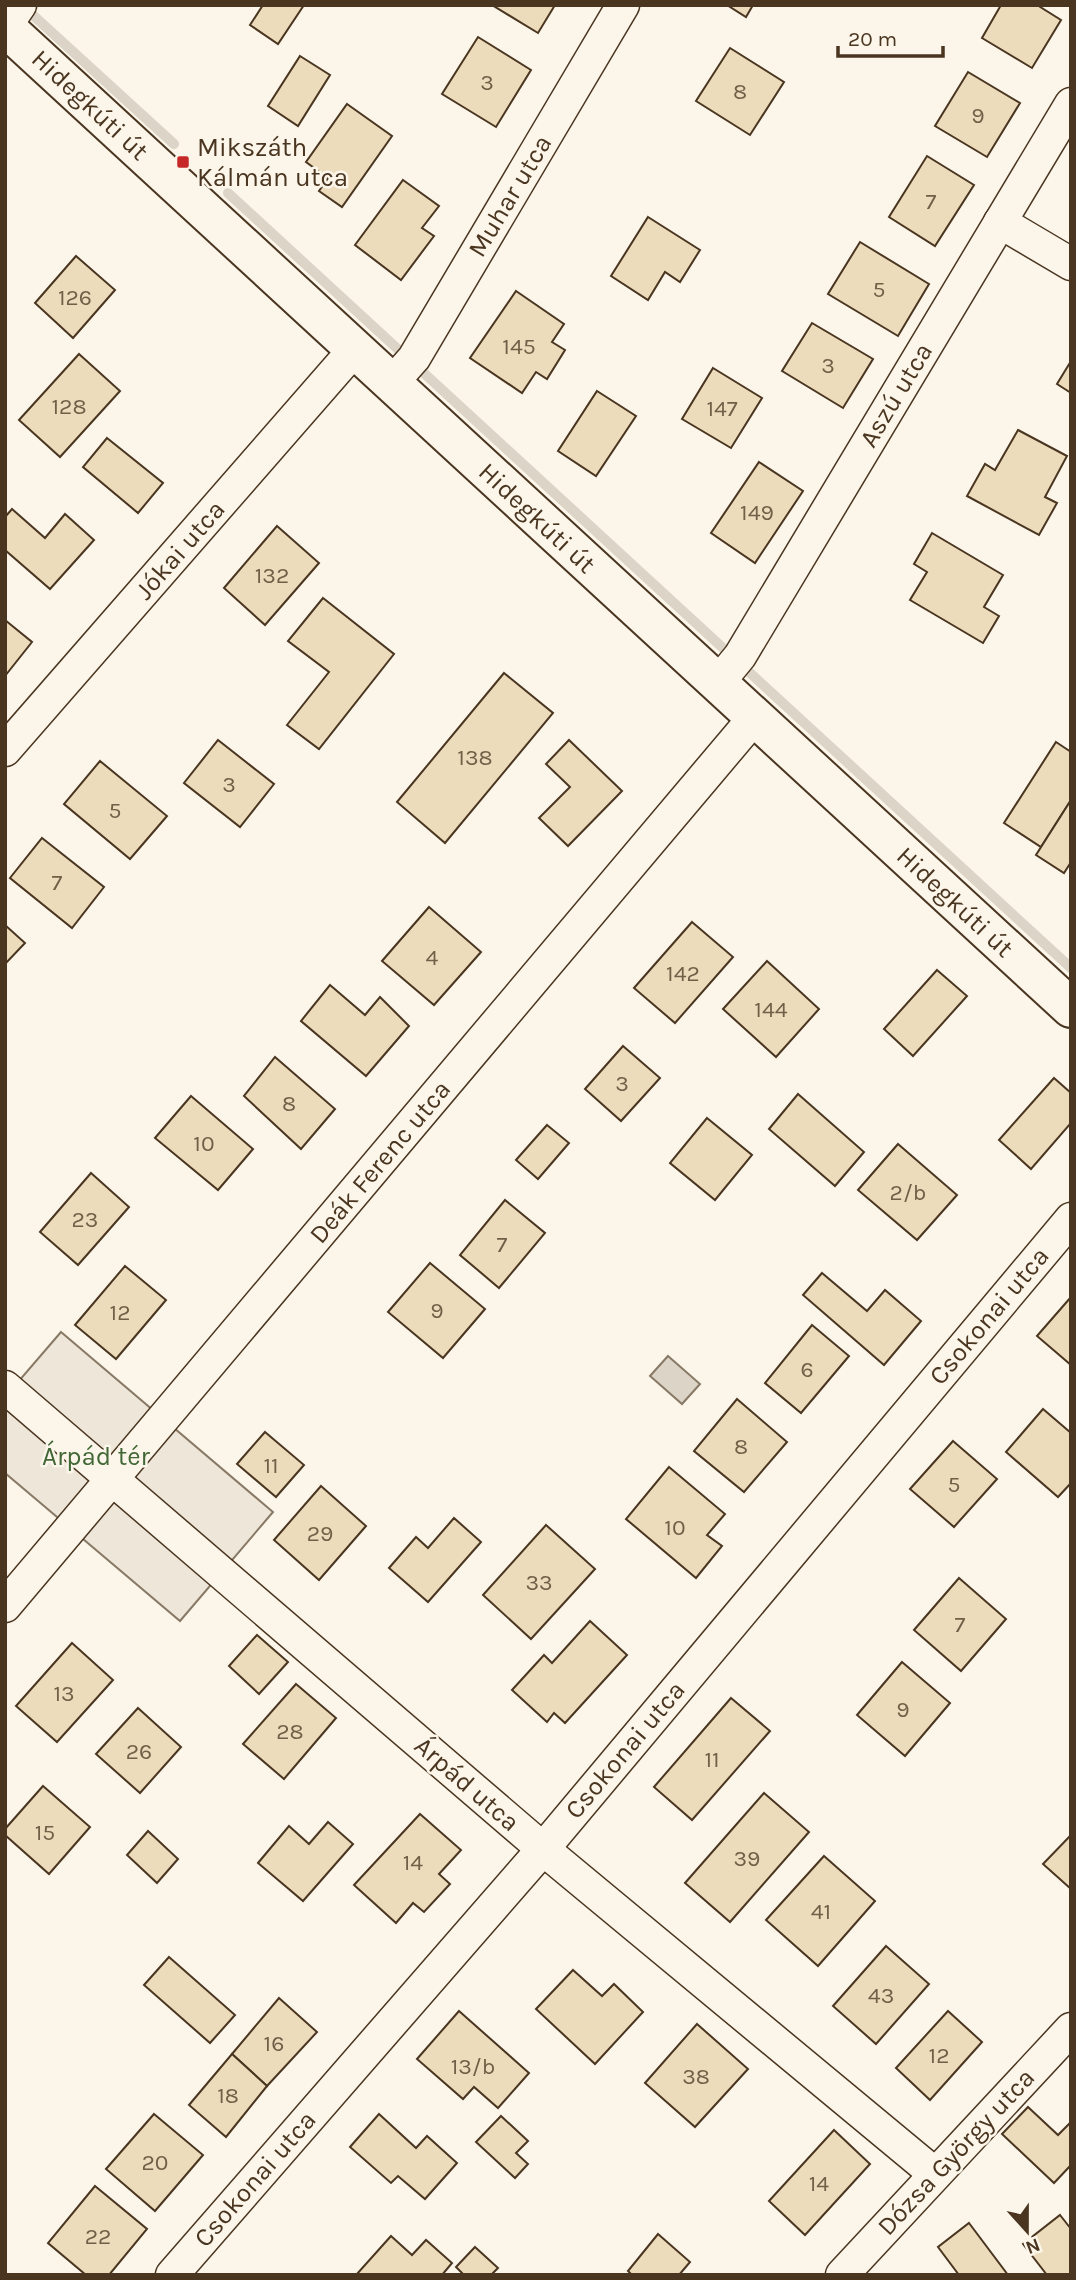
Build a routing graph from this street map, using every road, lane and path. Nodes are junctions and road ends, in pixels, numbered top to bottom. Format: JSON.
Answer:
{"nodes":[{"id":1,"x":623,"y":5,"type":"edge"},
{"id":2,"x":11,"y":18,"type":"edge"},
{"id":3,"x":1071,"y":104,"type":"edge"},
{"id":4,"x":999,"y":222,"type":"junction"},
{"id":5,"x":1071,"y":264,"type":"edge"},
{"id":6,"x":354,"y":350,"type":"junction"},
{"id":7,"x":402,"y":371,"type":"junction"},
{"id":8,"x":728,"y":671,"type":"junction"},
{"id":9,"x":754,"y":718,"type":"junction"},
{"id":10,"x":5,"y":750,"type":"edge"},
{"id":11,"x":1071,"y":1008,"type":"edge"},
{"id":12,"x":1071,"y":1219,"type":"edge"},
{"id":13,"x":5,"y":1387,"type":"edge"},
{"id":14,"x":113,"y":1478,"type":"junction"},
{"id":15,"x":5,"y":1606,"type":"edge"},
{"id":16,"x":542,"y":1849,"type":"junction"},
{"id":17,"x":1071,"y":2029,"type":"edge"},
{"id":18,"x":935,"y":2174,"type":"junction"},
{"id":19,"x":172,"y":2275,"type":"edge"},
{"id":20,"x":842,"y":2275,"type":"edge"}],
"edges":[{"from":1,"to":7,"type":"street","name":"Muhar utca"},
{"from":2,"to":6,"type":"main road","name":"Hidegkúti út"},
{"from":3,"to":4,"type":"street","name":"Aszú utca"},
{"from":4,"to":5,"type":"street"},
{"from":4,"to":8,"type":"street","name":"Aszú utca"},
{"from":6,"to":7,"type":"main road","name":"Hidegkúti út"},
{"from":6,"to":10,"type":"street","name":"Jókai utca"},
{"from":7,"to":8,"type":"main road","name":"Hidegkúti út"},
{"from":8,"to":9,"type":"main road","name":"Hidegkúti út"},
{"from":9,"to":11,"type":"main road","name":"Hidegkúti út"},
{"from":9,"to":14,"type":"street","name":"Deák Ferenc utca"},
{"from":12,"to":16,"type":"street","name":"Csokonai utca"},
{"from":13,"to":14,"type":"street","name":"Árpád utca"},
{"from":14,"to":15,"type":"street","name":"Deák Ferenc utca"},
{"from":14,"to":16,"type":"street","name":"Árpád utca"},
{"from":16,"to":18,"type":"street","name":"Árpád utca"},
{"from":16,"to":19,"type":"street","name":"Csokonai utca"},
{"from":17,"to":18,"type":"street","name":"Dózsa György utca"},
{"from":18,"to":20,"type":"street","name":"Dózsa György utca"}]}
